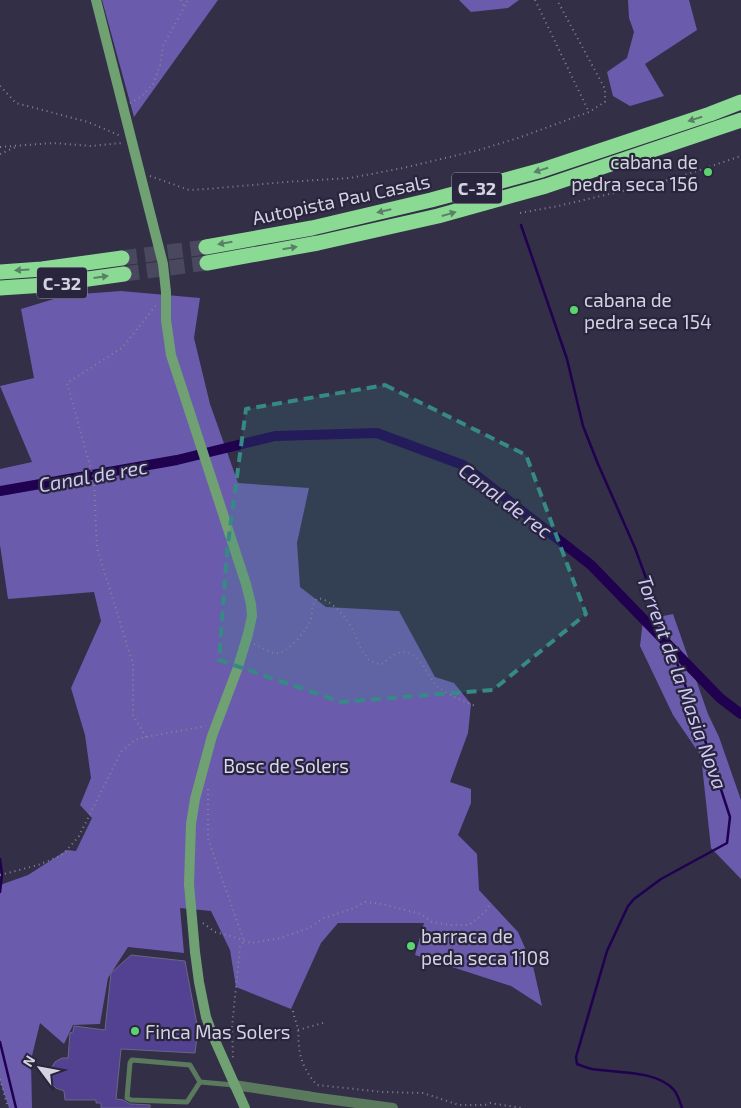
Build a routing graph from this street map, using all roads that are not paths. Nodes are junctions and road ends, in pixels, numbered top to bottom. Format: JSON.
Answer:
{"nodes":[{"id":1,"x":96,"y":0,"type":"edge"},
{"id":2,"x":741,"y":102,"type":"edge"},
{"id":3,"x":741,"y":120,"type":"edge"},
{"id":4,"x":206,"y":247,"type":"tunnel mouth"},
{"id":5,"x":122,"y":258,"type":"tunnel mouth"},
{"id":6,"x":207,"y":263,"type":"tunnel mouth"},
{"id":7,"x":0,"y":272,"type":"edge"},
{"id":8,"x":124,"y":274,"type":"tunnel mouth"},
{"id":9,"x":0,"y":288,"type":"edge"},
{"id":10,"x":200,"y":1082,"type":"junction"},
{"id":11,"x":234,"y":1085,"type":"junction"},
{"id":12,"x":245,"y":1108,"type":"edge"},
{"id":13,"x":393,"y":1108,"type":"edge"}],
"edges":[{"from":1,"to":11,"type":"street"},
{"from":2,"to":4,"type":"highway","name":"Autopista Pau Casals","number":"C-32","one_way":true},
{"from":6,"to":3,"type":"highway","name":"Autopista Pau Casals","number":"C-32","one_way":true},
{"from":5,"to":7,"type":"highway","number":"C-32","one_way":true},
{"from":9,"to":8,"type":"highway","number":"C-32","one_way":true},
{"from":10,"to":10,"type":"lane"},
{"from":10,"to":11,"type":"lane"},
{"from":11,"to":12,"type":"street"},
{"from":11,"to":13,"type":"street"}]}
